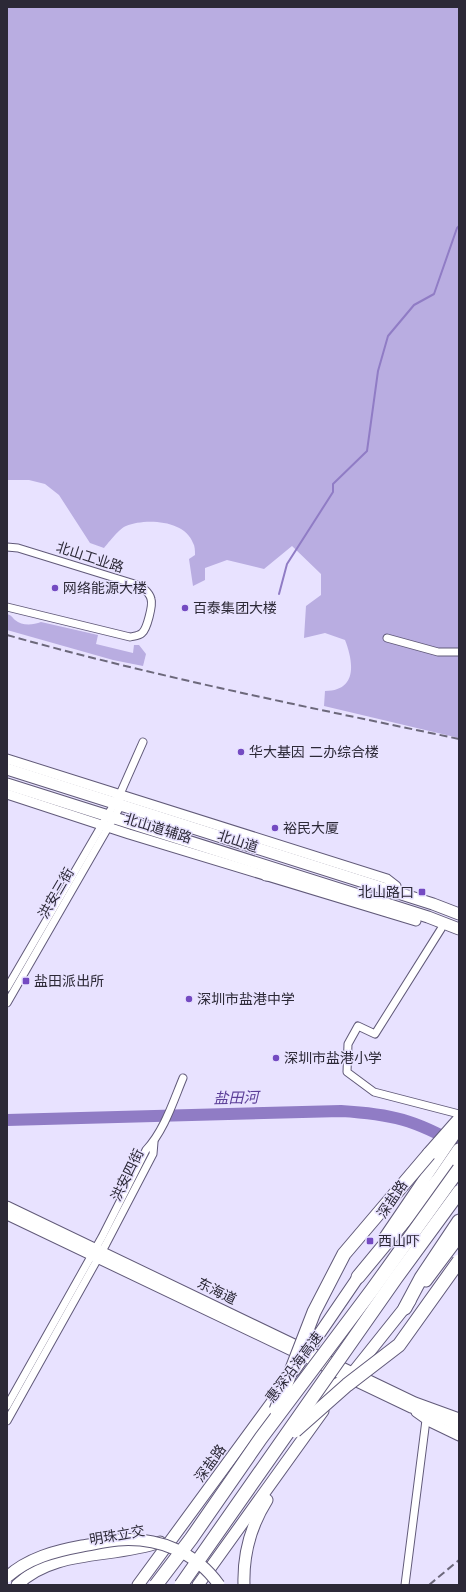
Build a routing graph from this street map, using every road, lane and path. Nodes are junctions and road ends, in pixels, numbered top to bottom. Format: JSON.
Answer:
{"nodes":[{"id":1,"x":7,"y":547,"type":"edge"},
{"id":2,"x":7,"y":607,"type":"edge"},
{"id":3,"x":387,"y":638,"type":"dead end"},
{"id":4,"x":459,"y":652,"type":"edge"},
{"id":5,"x":143,"y":742,"type":"dead end"},
{"id":6,"x":7,"y":759,"type":"edge"},
{"id":7,"x":7,"y":769,"type":"edge"},
{"id":8,"x":7,"y":784,"type":"edge"},
{"id":9,"x":7,"y":794,"type":"edge"},
{"id":10,"x":118,"y":801,"type":"junction"},
{"id":11,"x":108,"y":821,"type":"junction"},
{"id":12,"x":266,"y":875,"type":"junction"},
{"id":13,"x":296,"y":876,"type":"junction"},
{"id":14,"x":375,"y":900,"type":"junction"},
{"id":15,"x":459,"y":914,"type":"edge"},
{"id":16,"x":416,"y":921,"type":"junction"},
{"id":17,"x":441,"y":929,"type":"junction"},
{"id":18,"x":459,"y":929,"type":"edge"},
{"id":19,"x":459,"y":936,"type":"edge"},
{"id":20,"x":7,"y":988,"type":"edge"},
{"id":21,"x":7,"y":1003,"type":"edge"},
{"id":22,"x":183,"y":1078,"type":"dead end"},
{"id":23,"x":459,"y":1114,"type":"edge"},
{"id":24,"x":457,"y":1125,"type":"edge"},
{"id":25,"x":459,"y":1150,"type":"edge"},
{"id":26,"x":434,"y":1152,"type":"junction"},
{"id":27,"x":459,"y":1169,"type":"edge"},
{"id":28,"x":459,"y":1192,"type":"edge"},
{"id":29,"x":7,"y":1206,"type":"edge"},
{"id":30,"x":7,"y":1215,"type":"edge"},
{"id":31,"x":459,"y":1221,"type":"edge"},
{"id":32,"x":459,"y":1237,"type":"edge"},
{"id":33,"x":97,"y":1254,"type":"junction"},
{"id":34,"x":459,"y":1261,"type":"edge"},
{"id":35,"x":358,"y":1277,"type":"junction"},
{"id":36,"x":405,"y":1308,"type":"junction"},
{"id":37,"x":307,"y":1354,"type":"junction"},
{"id":38,"x":351,"y":1375,"type":"junction"},
{"id":39,"x":413,"y":1405,"type":"junction"},
{"id":40,"x":7,"y":1406,"type":"edge"},
{"id":41,"x":430,"y":1418,"type":"junction"},
{"id":42,"x":459,"y":1418,"type":"edge"},
{"id":43,"x":7,"y":1421,"type":"edge"},
{"id":44,"x":313,"y":1425,"type":"junction"},
{"id":45,"x":270,"y":1427,"type":"junction"},
{"id":46,"x":459,"y":1427,"type":"edge"},
{"id":47,"x":459,"y":1436,"type":"edge"},
{"id":48,"x":278,"y":1445,"type":"junction"},
{"id":49,"x":204,"y":1496,"type":"junction"},
{"id":50,"x":7,"y":1577,"type":"edge"},
{"id":51,"x":19,"y":1583,"type":"edge"},
{"id":52,"x":138,"y":1585,"type":"edge"},
{"id":53,"x":157,"y":1585,"type":"edge"},
{"id":54,"x":180,"y":1585,"type":"edge"},
{"id":55,"x":198,"y":1585,"type":"edge"},
{"id":56,"x":219,"y":1585,"type":"edge"},
{"id":57,"x":244,"y":1585,"type":"edge"},
{"id":58,"x":405,"y":1585,"type":"edge"}],
"edges":[{"from":1,"to":2,"type":"street","name":"北山工业路"},
{"from":3,"to":4,"type":"street"},
{"from":5,"to":10,"type":"street","name":"洪安三街"},
{"from":6,"to":10,"type":"street","name":"北山道辅路"},
{"from":7,"to":10,"type":"main road","name":"北山道"},
{"from":8,"to":11,"type":"main road","name":"北山道"},
{"from":9,"to":11,"type":"street","name":"北山道辅路"},
{"from":10,"to":11,"type":"street","name":"洪安三街"},
{"from":10,"to":15,"type":"main road","name":"北山道"},
{"from":11,"to":12,"type":"street","name":"北山道辅路"},
{"from":11,"to":13,"type":"main road","name":"北山道"},
{"from":11,"to":20,"type":"street","name":"洪安三街"},
{"from":11,"to":21,"type":"street","name":"洪安三街"},
{"from":12,"to":13,"type":"main road"},
{"from":12,"to":16,"type":"street","name":"北山道辅路"},
{"from":13,"to":14,"type":"main road","name":"北山道"},
{"from":14,"to":16,"type":"main road"},
{"from":14,"to":18,"type":"main road","name":"北山道"},
{"from":16,"to":17,"type":"main road"},
{"from":17,"to":19,"type":"main road"},
{"from":17,"to":23,"type":"street"},
{"from":22,"to":33,"type":"street","name":"洪安四街"},
{"from":24,"to":26,"type":"highway"},
{"from":25,"to":35,"type":"highway"},
{"from":26,"to":35,"type":"main road","name":"深盐路"},
{"from":26,"to":45,"type":"highway","bridge":true},
{"from":27,"to":45,"type":"highway","name":"惠深沿海高速","bridge":true},
{"from":28,"to":48,"type":"highway","bridge":true},
{"from":29,"to":33,"type":"street","name":"东海道"},
{"from":30,"to":33,"type":"street","name":"东海道"},
{"from":31,"to":36,"type":"highway"},
{"from":32,"to":36,"type":"main road"},
{"from":33,"to":37,"type":"street","name":"东海道"},
{"from":33,"to":40,"type":"street","name":"洪安四街"},
{"from":33,"to":43,"type":"street","name":"洪安四街"},
{"from":34,"to":48,"type":"highway","bridge":true},
{"from":35,"to":37,"type":"main road","name":"深盐路"},
{"from":36,"to":38,"type":"main road"},
{"from":37,"to":38,"type":"street","name":"东海道"},
{"from":37,"to":49,"type":"main road","name":"深盐路"},
{"from":37,"to":53,"type":"main road","name":"深盐路"},
{"from":38,"to":39,"type":"street","name":"东海道"},
{"from":38,"to":44,"type":"main road"},
{"from":38,"to":54,"type":"main road"},
{"from":39,"to":41,"type":"street","name":"东海道"},
{"from":39,"to":42,"type":"street","name":"东海道"},
{"from":41,"to":46,"type":"street","name":"东海道"},
{"from":41,"to":47,"type":"street","name":"东海道"},
{"from":41,"to":58,"type":"street"},
{"from":44,"to":55,"type":"main road"},
{"from":44,"to":57,"type":"main road"},
{"from":45,"to":53,"type":"highway","name":"惠深沿海高速","bridge":true},
{"from":48,"to":54,"type":"highway","bridge":true},
{"from":49,"to":51,"type":"main road","name":"明珠立交"},
{"from":49,"to":52,"type":"main road","name":"深盐路"},
{"from":50,"to":56,"type":"main road","bridge":true}]}
